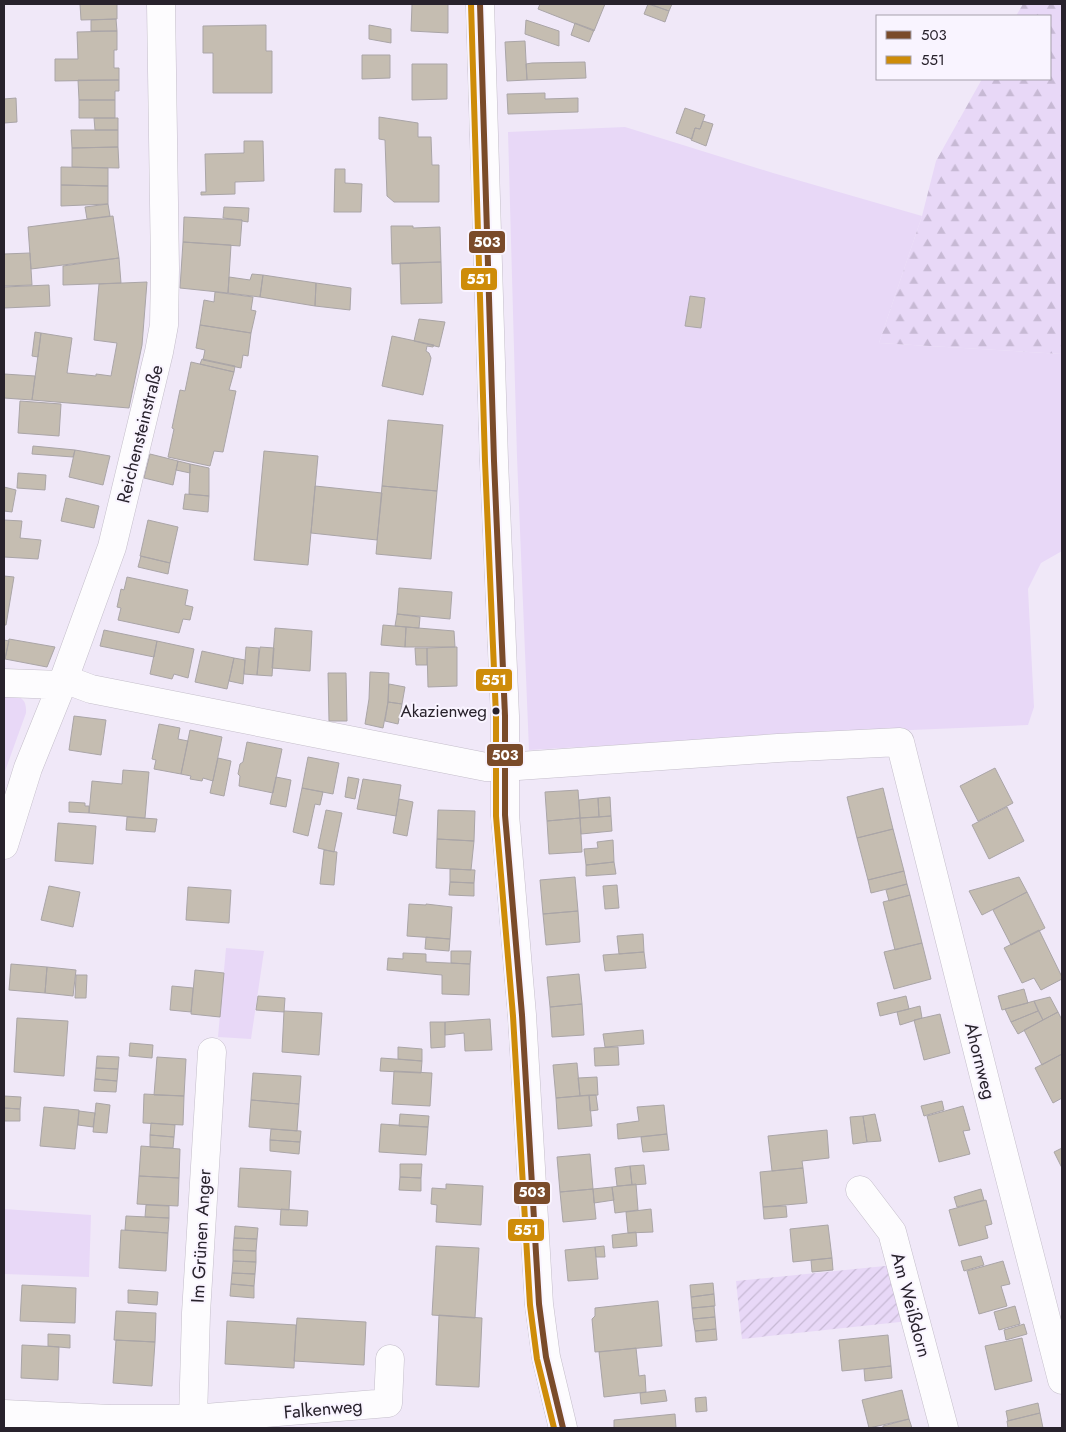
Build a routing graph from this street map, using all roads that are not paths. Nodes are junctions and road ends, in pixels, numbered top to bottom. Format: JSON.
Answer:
{"nodes":[{"id":1,"x":161,"y":4,"type":"edge"},
{"id":2,"x":480,"y":4,"type":"edge"},
{"id":3,"x":63,"y":682,"type":"junction"},
{"id":4,"x":4,"y":683,"type":"edge"},
{"id":5,"x":505,"y":767,"type":"junction"},
{"id":6,"x":4,"y":845,"type":"edge"},
{"id":7,"x":212,"y":1052,"type":"dead end"},
{"id":8,"x":860,"y":1190,"type":"dead end"},
{"id":9,"x":390,"y":1358,"type":"dead end"},
{"id":10,"x":1062,"y":1380,"type":"edge"},
{"id":11,"x":4,"y":1414,"type":"edge"},
{"id":12,"x":193,"y":1419,"type":"junction"},
{"id":13,"x":563,"y":1428,"type":"edge"},
{"id":14,"x":944,"y":1428,"type":"edge"}],
"edges":[{"from":1,"to":3,"type":"street","name":"Reichensteinstraße"},
{"from":2,"to":5,"type":"street"},
{"from":3,"to":4,"type":"street"},
{"from":3,"to":5,"type":"street"},
{"from":3,"to":6,"type":"street","name":"Reichensteinstraße"},
{"from":5,"to":10,"type":"street","name":"Ahornweg"},
{"from":5,"to":13,"type":"street"},
{"from":7,"to":12,"type":"street","name":"Im Grünen Anger"},
{"from":8,"to":14,"type":"street","name":"Am Weißdorn"},
{"from":9,"to":12,"type":"street","name":"Falkenweg"},
{"from":11,"to":12,"type":"street","name":"Falkenweg"}]}
